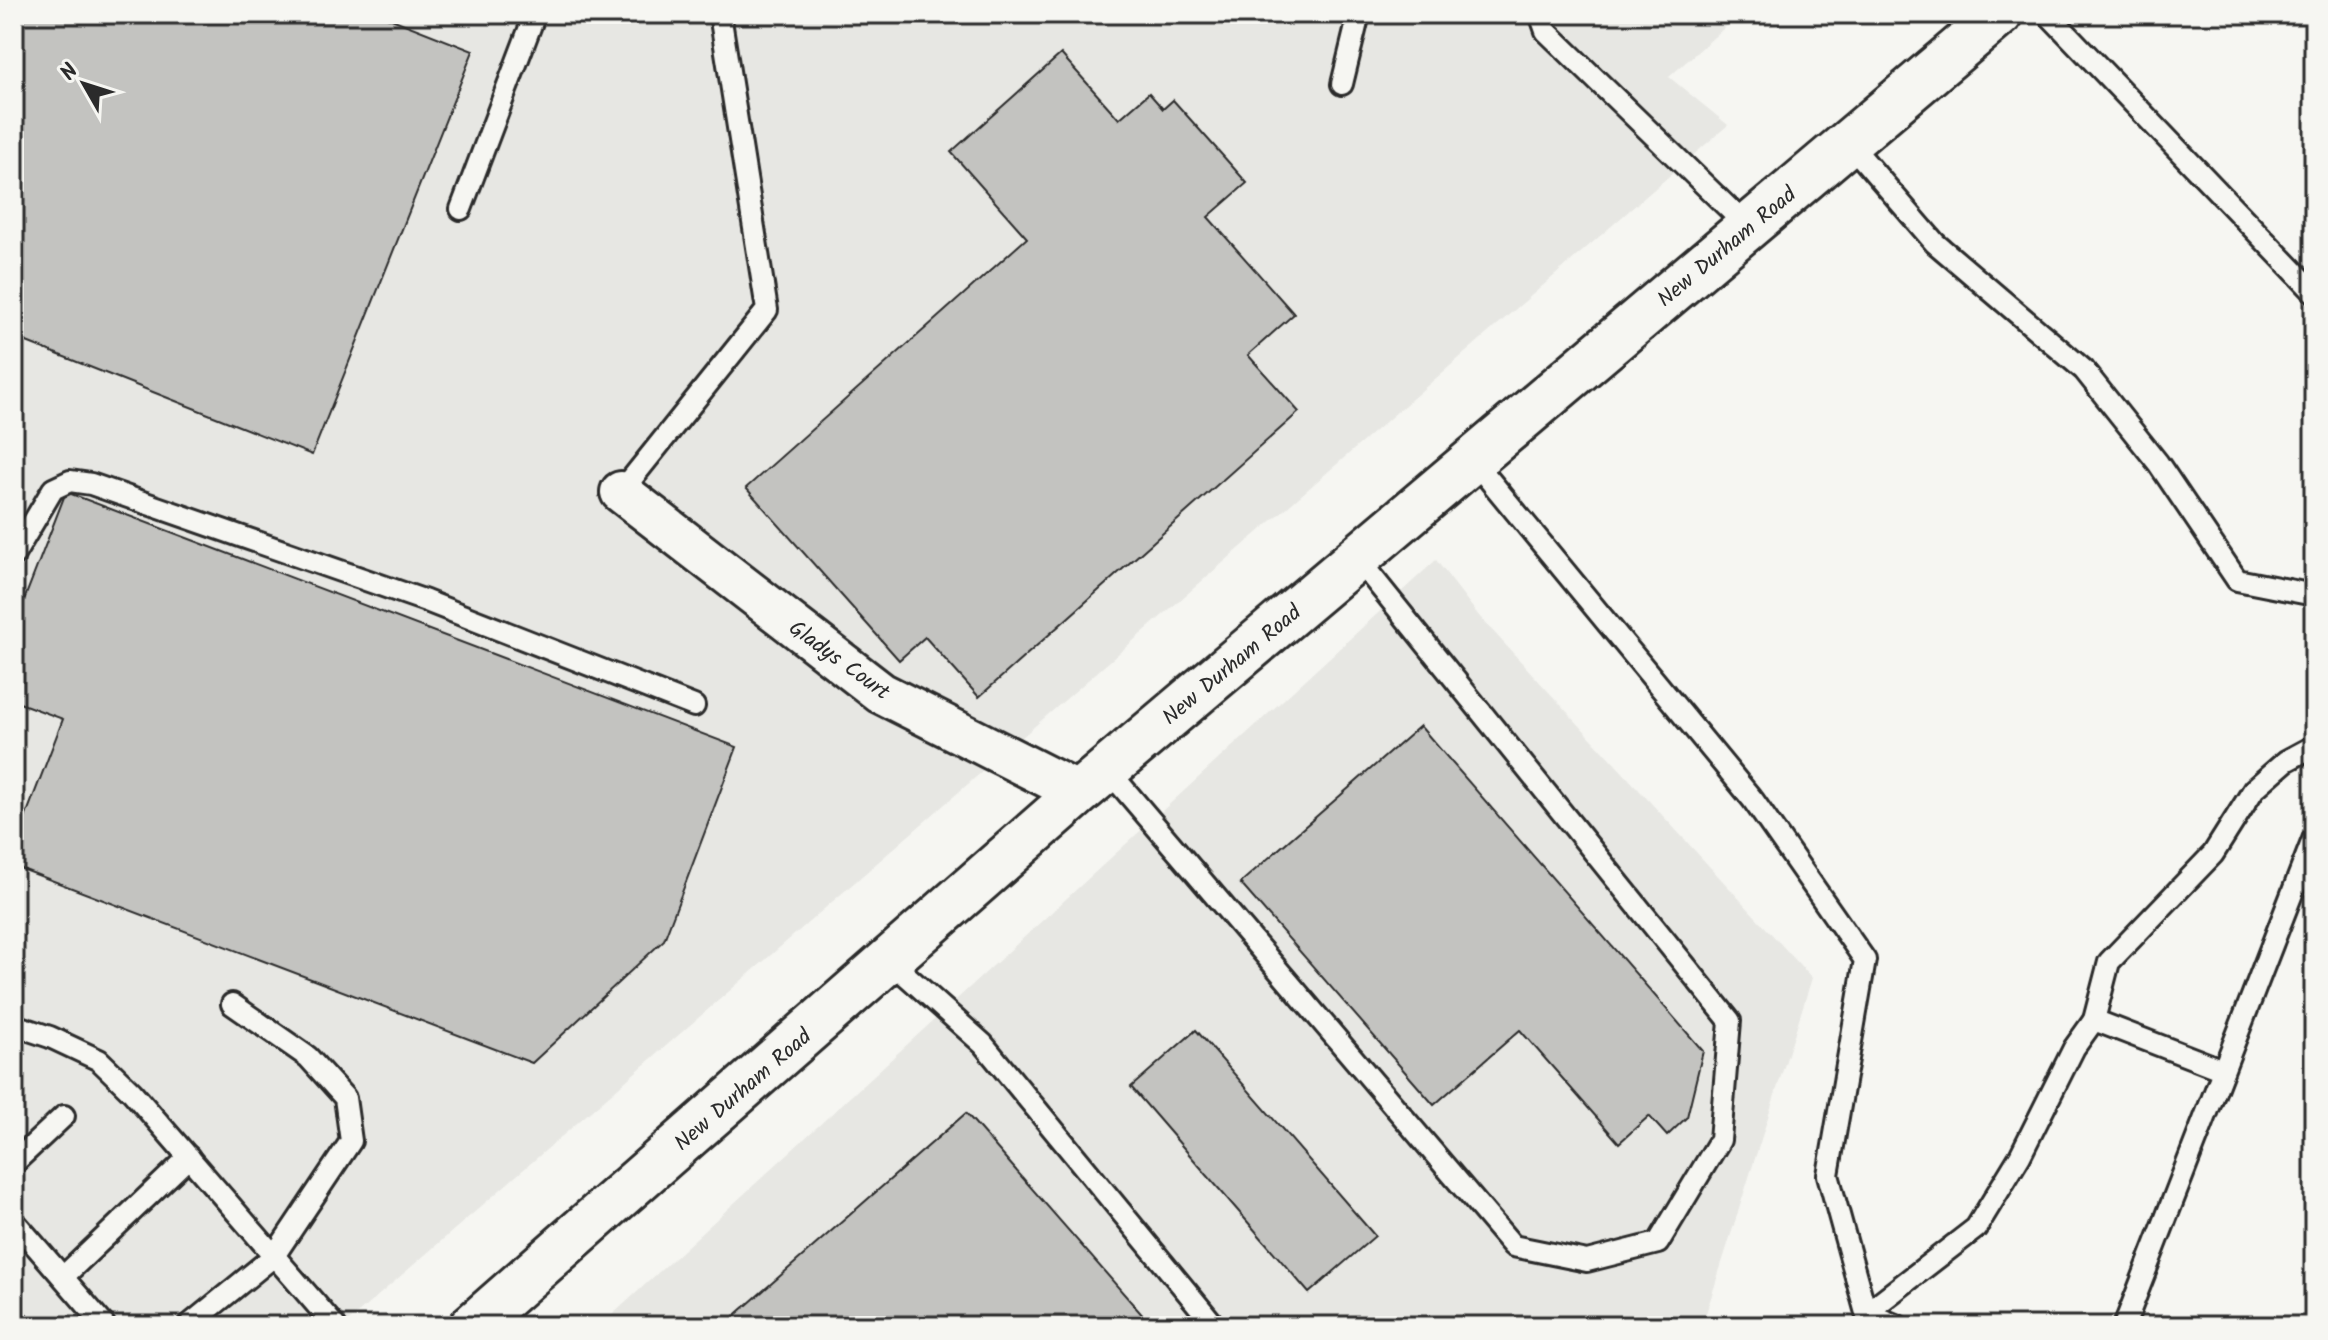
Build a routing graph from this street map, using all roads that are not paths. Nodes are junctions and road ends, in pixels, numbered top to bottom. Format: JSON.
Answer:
{"nodes":[{"id":1,"x":535,"y":14,"type":"edge"},
{"id":2,"x":720,"y":14,"type":"edge"},
{"id":3,"x":1359,"y":14,"type":"edge"},
{"id":4,"x":1540,"y":14,"type":"edge"},
{"id":5,"x":2000,"y":14,"type":"edge"},
{"id":6,"x":2048,"y":14,"type":"edge"},
{"id":7,"x":1342,"y":84,"type":"dead end"},
{"id":8,"x":1850,"y":144,"type":"junction"},
{"id":9,"x":461,"y":209,"type":"dead end"},
{"id":10,"x":1748,"y":227,"type":"junction"},
{"id":11,"x":2314,"y":292,"type":"edge"},
{"id":12,"x":1473,"y":460,"type":"junction"},
{"id":13,"x":621,"y":492,"type":"joint"},
{"id":14,"x":14,"y":555,"type":"edge"},
{"id":15,"x":1357,"y":558,"type":"junction"},
{"id":16,"x":2314,"y":595,"type":"edge"},
{"id":17,"x":694,"y":706,"type":"dead end"},
{"id":18,"x":2314,"y":746,"type":"edge"},
{"id":19,"x":1093,"y":781,"type":"junction"},
{"id":20,"x":2314,"y":837,"type":"edge"},
{"id":21,"x":889,"y":960,"type":"junction"},
{"id":22,"x":232,"y":1004,"type":"dead end"},
{"id":23,"x":2094,"y":1020,"type":"junction"},
{"id":24,"x":14,"y":1025,"type":"edge"},
{"id":25,"x":2223,"y":1070,"type":"junction"},
{"id":26,"x":64,"y":1116,"type":"dead end"},
{"id":27,"x":189,"y":1157,"type":"junction"},
{"id":28,"x":14,"y":1163,"type":"edge"},
{"id":29,"x":14,"y":1221,"type":"edge"},
{"id":30,"x":274,"y":1256,"type":"junction"},
{"id":31,"x":63,"y":1277,"type":"junction"},
{"id":32,"x":1866,"y":1313,"type":"junction"},
{"id":33,"x":105,"y":1326,"type":"edge"},
{"id":34,"x":188,"y":1326,"type":"edge"},
{"id":35,"x":335,"y":1326,"type":"edge"},
{"id":36,"x":472,"y":1326,"type":"edge"},
{"id":37,"x":1215,"y":1326,"type":"edge"},
{"id":38,"x":1898,"y":1326,"type":"edge"},
{"id":39,"x":2124,"y":1326,"type":"edge"}],
"edges":[{"from":1,"to":9,"type":"lane"},
{"from":2,"to":13,"type":"lane"},
{"from":3,"to":7,"type":"lane"},
{"from":4,"to":10,"type":"lane"},
{"from":5,"to":8,"type":"main road","name":"New Durham Road"},
{"from":6,"to":11,"type":"lane"},
{"from":8,"to":10,"type":"main road","name":"New Durham Road"},
{"from":8,"to":16,"type":"lane"},
{"from":10,"to":12,"type":"main road","name":"New Durham Road"},
{"from":12,"to":15,"type":"main road","name":"New Durham Road"},
{"from":12,"to":32,"type":"lane"},
{"from":13,"to":19,"type":"street","name":"Gladys Court"},
{"from":14,"to":17,"type":"lane"},
{"from":15,"to":19,"type":"main road","name":"New Durham Road"},
{"from":15,"to":19,"type":"lane"},
{"from":18,"to":23,"type":"lane"},
{"from":19,"to":21,"type":"main road","name":"New Durham Road"},
{"from":20,"to":25,"type":"lane"},
{"from":21,"to":36,"type":"main road","name":"New Durham Road"},
{"from":21,"to":37,"type":"lane"},
{"from":22,"to":30,"type":"lane"},
{"from":23,"to":25,"type":"lane"},
{"from":23,"to":32,"type":"lane"},
{"from":24,"to":27,"type":"lane"},
{"from":25,"to":39,"type":"lane"},
{"from":26,"to":28,"type":"lane"},
{"from":27,"to":30,"type":"lane"},
{"from":27,"to":31,"type":"lane"},
{"from":29,"to":31,"type":"lane"},
{"from":30,"to":34,"type":"lane"},
{"from":30,"to":35,"type":"lane"},
{"from":31,"to":33,"type":"lane"},
{"from":32,"to":38,"type":"lane"}]}
